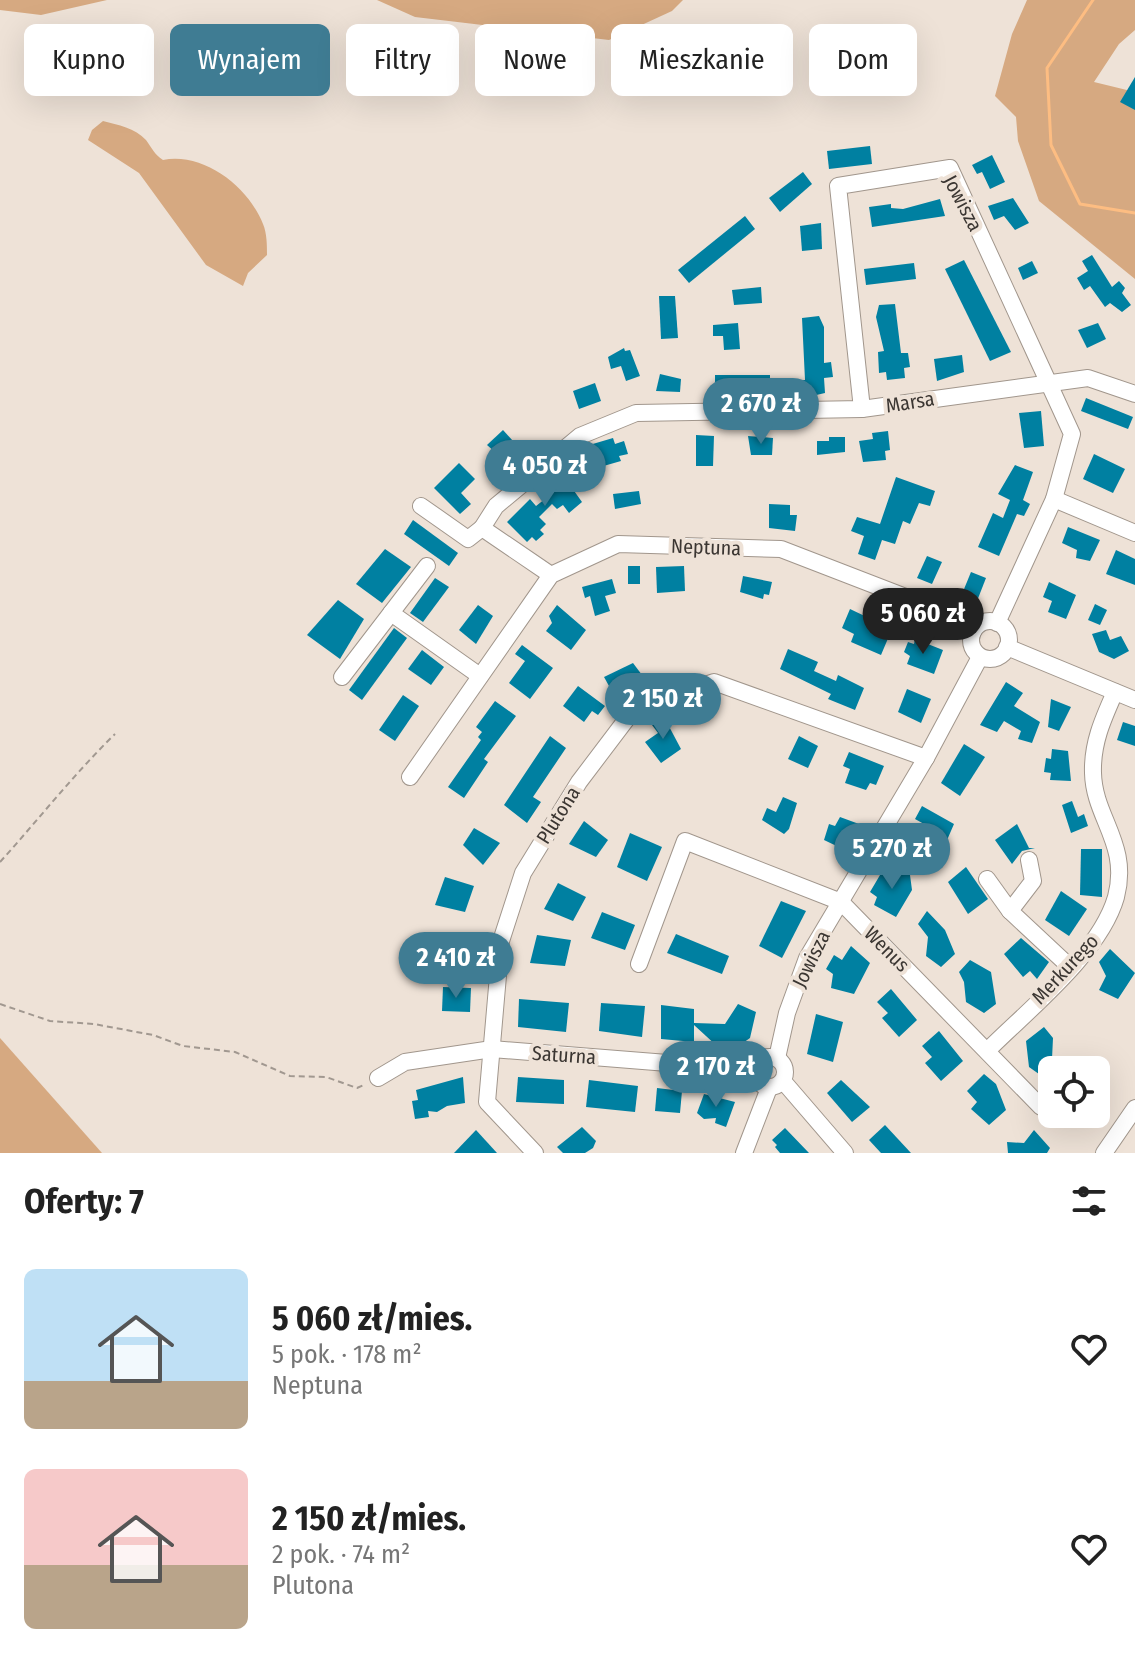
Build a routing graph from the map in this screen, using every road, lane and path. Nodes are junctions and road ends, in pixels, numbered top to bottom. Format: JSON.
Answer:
{"nodes":[{"id":1,"x":1050,"y":381,"type":"junction"},
{"id":2,"x":1135,"y":394,"type":"edge"},
{"id":3,"x":862,"y":409,"type":"junction"},
{"id":4,"x":1054,"y":499,"type":"junction"},
{"id":5,"x":421,"y":506,"type":"dead end"},
{"id":6,"x":482,"y":528,"type":"junction"},
{"id":7,"x":1135,"y":533,"type":"edge"},
{"id":8,"x":427,"y":566,"type":"dead end"},
{"id":9,"x":551,"y":575,"type":"junction"},
{"id":10,"x":391,"y":613,"type":"junction"},
{"id":11,"x":997,"y":623,"type":"junction"},
{"id":12,"x":973,"y":632,"type":"junction"},
{"id":13,"x":1007,"y":647,"type":"junction"},
{"id":14,"x":980,"y":657,"type":"junction"},
{"id":15,"x":480,"y":676,"type":"junction"},
{"id":16,"x":342,"y":677,"type":"dead end"},
{"id":17,"x":1115,"y":692,"type":"junction"},
{"id":18,"x":1135,"y":700,"type":"edge"},
{"id":19,"x":115,"y":734,"type":"dead end"},
{"id":20,"x":926,"y":758,"type":"junction"},
{"id":21,"x":410,"y":777,"type":"dead end"},
{"id":22,"x":1029,"y":860,"type":"dead end"},
{"id":23,"x":0,"y":862,"type":"edge"},
{"id":24,"x":987,"y":879,"type":"dead end"},
{"id":25,"x":841,"y":902,"type":"junction"},
{"id":26,"x":1010,"y":911,"type":"junction"},
{"id":27,"x":639,"y":964,"type":"dead end"},
{"id":28,"x":1070,"y":967,"type":"junction"},
{"id":29,"x":0,"y":1004,"type":"edge"},
{"id":30,"x":492,"y":1049,"type":"junction"},
{"id":31,"x":988,"y":1050,"type":"junction"},
{"id":32,"x":777,"y":1058,"type":"junction"},
{"id":33,"x":755,"y":1070,"type":"junction"},
{"id":34,"x":378,"y":1078,"type":"joint"},
{"id":35,"x":776,"y":1084,"type":"junction"},
{"id":36,"x":1038,"y":1104,"type":"edge"},
{"id":37,"x":1135,"y":1108,"type":"edge"},
{"id":38,"x":535,"y":1153,"type":"edge"},
{"id":39,"x":744,"y":1153,"type":"edge"},
{"id":40,"x":845,"y":1153,"type":"edge"},
{"id":41,"x":1104,"y":1153,"type":"edge"}],
"edges":[{"from":1,"to":2,"type":"street","name":"Marsa"},
{"from":1,"to":3,"type":"street","name":"Marsa"},
{"from":1,"to":3,"type":"street","name":"Jowisza"},
{"from":1,"to":4,"type":"street","name":"Jowisza"},
{"from":3,"to":6,"type":"street","name":"Marsa"},
{"from":4,"to":7,"type":"street"},
{"from":4,"to":11,"type":"street","name":"Jowisza"},
{"from":5,"to":6,"type":"street"},
{"from":6,"to":9,"type":"street"},
{"from":8,"to":10,"type":"street"},
{"from":9,"to":12,"type":"street","name":"Neptuna"},
{"from":9,"to":15,"type":"street"},
{"from":10,"to":15,"type":"street"},
{"from":10,"to":16,"type":"street"},
{"from":11,"to":12,"type":"street"},
{"from":11,"to":13,"type":"street"},
{"from":12,"to":14,"type":"street"},
{"from":13,"to":14,"type":"street"},
{"from":13,"to":17,"type":"street"},
{"from":14,"to":20,"type":"street","name":"Jowisza"},
{"from":15,"to":21,"type":"street"},
{"from":17,"to":18,"type":"street"},
{"from":17,"to":28,"type":"street","name":"Merkurego"},
{"from":19,"to":23,"type":"path"},
{"from":20,"to":25,"type":"street","name":"Jowisza"},
{"from":20,"to":30,"type":"street","name":"Plutona"},
{"from":22,"to":26,"type":"street"},
{"from":24,"to":26,"type":"street"},
{"from":25,"to":27,"type":"street","name":"Wenus"},
{"from":25,"to":31,"type":"street","name":"Wenus"},
{"from":25,"to":32,"type":"street","name":"Jowisza"},
{"from":26,"to":28,"type":"street"},
{"from":28,"to":31,"type":"street","name":"Merkurego"},
{"from":29,"to":34,"type":"path"},
{"from":30,"to":33,"type":"street","name":"Saturna"},
{"from":30,"to":34,"type":"street","name":"Saturna"},
{"from":30,"to":38,"type":"street","name":"Plutona"},
{"from":31,"to":36,"type":"street","name":"Wenus"},
{"from":32,"to":33,"type":"street"},
{"from":32,"to":35,"type":"street"},
{"from":33,"to":35,"type":"street"},
{"from":35,"to":39,"type":"street"},
{"from":35,"to":40,"type":"street"},
{"from":37,"to":41,"type":"street"}]}
